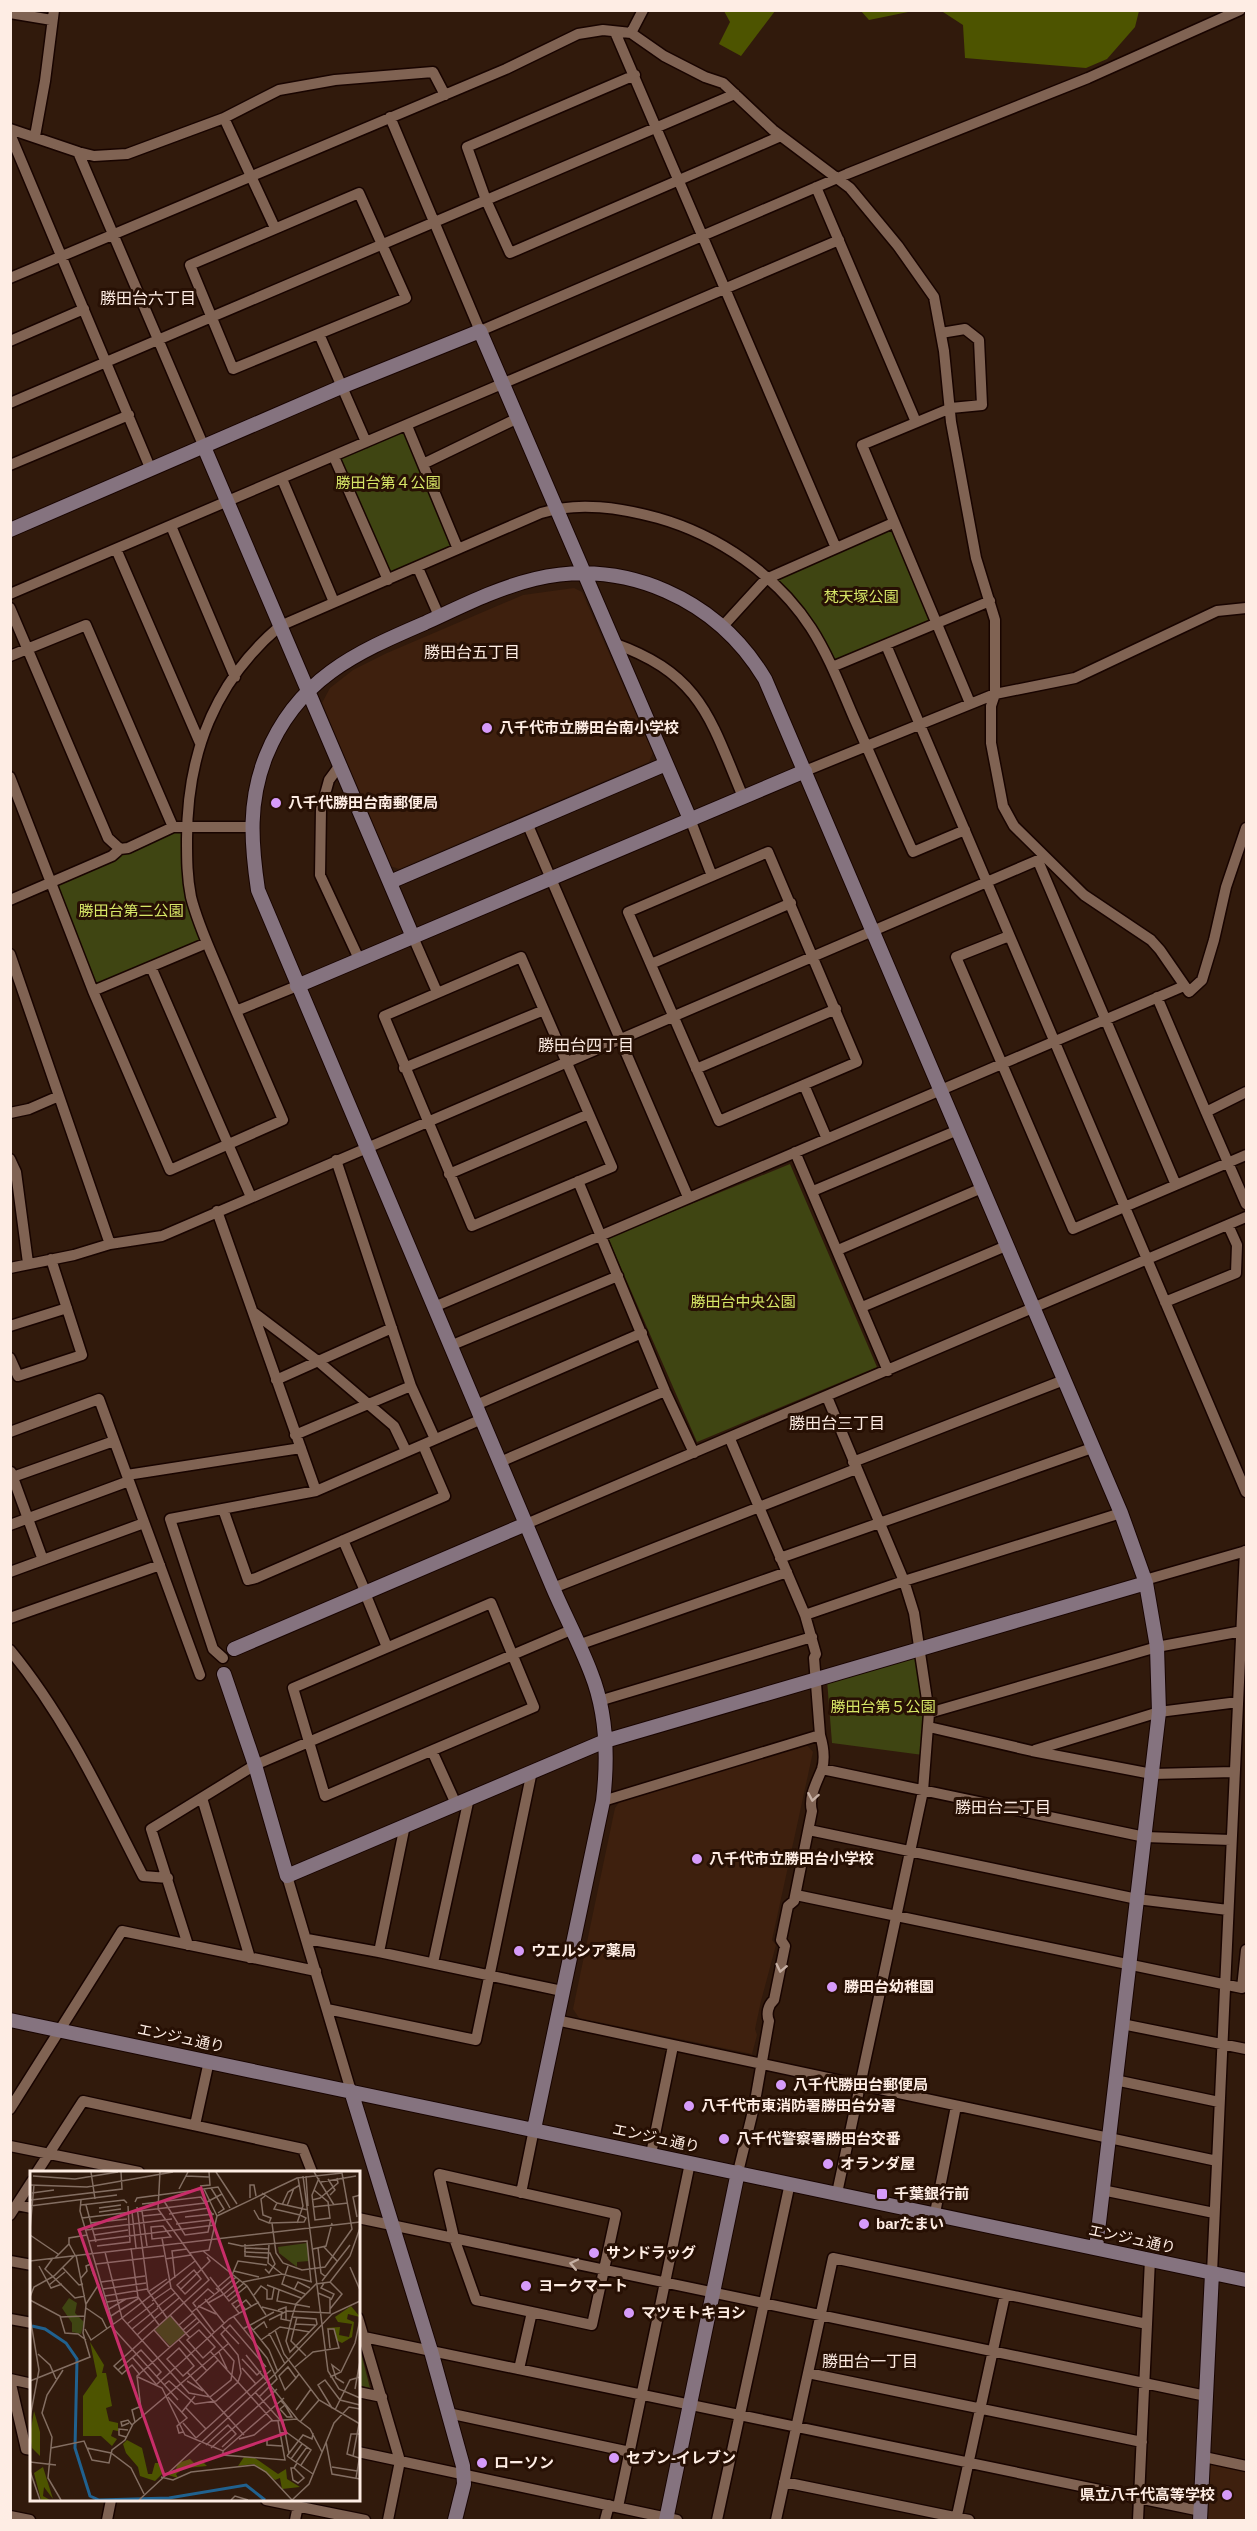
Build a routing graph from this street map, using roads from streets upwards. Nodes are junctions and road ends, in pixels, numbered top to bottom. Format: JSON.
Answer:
{"nodes":[{"id":1,"x":643,"y":10,"type":"edge"},
{"id":2,"x":1240,"y":10,"type":"edge"},
{"id":3,"x":10,"y":13,"type":"edge"},
{"id":4,"x":53,"y":15,"type":"edge"},
{"id":5,"x":615,"y":32,"type":"junction"},
{"id":6,"x":631,"y":33,"type":"junction"},
{"id":7,"x":635,"y":75,"type":"junction"},
{"id":8,"x":735,"y":94,"type":"junction"},
{"id":9,"x":445,"y":95,"type":"junction"},
{"id":10,"x":390,"y":117,"type":"junction"},
{"id":11,"x":224,"y":118,"type":"junction"},
{"id":12,"x":10,"y":129,"type":"edge"},
{"id":13,"x":657,"y":129,"type":"junction"},
{"id":14,"x":10,"y":134,"type":"edge"},
{"id":15,"x":34,"y":136,"type":"junction"},
{"id":16,"x":781,"y":136,"type":"junction"},
{"id":17,"x":78,"y":152,"type":"junction"},
{"id":18,"x":251,"y":176,"type":"junction"},
{"id":19,"x":838,"y":178,"type":"junction"},
{"id":20,"x":679,"y":180,"type":"junction"},
{"id":21,"x":816,"y":187,"type":"junction"},
{"id":22,"x":486,"y":200,"type":"junction"},
{"id":23,"x":435,"y":223,"type":"junction"},
{"id":24,"x":275,"y":228,"type":"junction"},
{"id":25,"x":115,"y":234,"type":"junction"},
{"id":26,"x":703,"y":235,"type":"junction"},
{"id":27,"x":839,"y":240,"type":"junction"},
{"id":28,"x":382,"y":244,"type":"junction"},
{"id":29,"x":61,"y":257,"type":"junction"},
{"id":30,"x":10,"y":278,"type":"edge"},
{"id":31,"x":726,"y":289,"type":"junction"},
{"id":32,"x":84,"y":309,"type":"junction"},
{"id":33,"x":211,"y":317,"type":"junction"},
{"id":34,"x":480,"y":331,"type":"junction"},
{"id":35,"x":940,"y":333,"type":"junction"},
{"id":36,"x":320,"y":334,"type":"junction"},
{"id":37,"x":159,"y":340,"type":"junction"},
{"id":38,"x":10,"y":341,"type":"edge"},
{"id":39,"x":107,"y":362,"type":"junction"},
{"id":40,"x":503,"y":384,"type":"junction"},
{"id":41,"x":341,"y":387,"type":"junction"},
{"id":42,"x":10,"y":403,"type":"edge"},
{"id":43,"x":951,"y":408,"type":"junction"},
{"id":44,"x":129,"y":415,"type":"junction"},
{"id":45,"x":518,"y":418,"type":"junction"},
{"id":46,"x":916,"y":422,"type":"junction"},
{"id":47,"x":407,"y":426,"type":"junction"},
{"id":48,"x":366,"y":442,"type":"junction"},
{"id":49,"x":204,"y":447,"type":"junction"},
{"id":50,"x":334,"y":457,"type":"junction"},
{"id":51,"x":423,"y":464,"type":"junction"},
{"id":52,"x":10,"y":465,"type":"edge"},
{"id":53,"x":151,"y":470,"type":"junction"},
{"id":54,"x":282,"y":479,"type":"junction"},
{"id":55,"x":228,"y":501,"type":"junction"},
{"id":56,"x":557,"y":508,"type":"junction"},
{"id":57,"x":893,"y":523,"type":"junction"},
{"id":58,"x":171,"y":526,"type":"junction"},
{"id":59,"x":10,"y":530,"type":"edge"},
{"id":60,"x":836,"y":548,"type":"junction"},
{"id":61,"x":116,"y":549,"type":"junction"},
{"id":62,"x":458,"y":549,"type":"junction"},
{"id":63,"x":418,"y":568,"type":"junction"},
{"id":64,"x":584,"y":572,"type":"junction"},
{"id":65,"x":766,"y":579,"type":"junction"},
{"id":66,"x":388,"y":580,"type":"junction"},
{"id":67,"x":10,"y":594,"type":"edge"},
{"id":68,"x":990,"y":601,"type":"junction"},
{"id":69,"x":334,"y":603,"type":"junction"},
{"id":70,"x":10,"y":608,"type":"edge"},
{"id":71,"x":1246,"y":608,"type":"edge"},
{"id":72,"x":439,"y":616,"type":"junction"},
{"id":73,"x":937,"y":623,"type":"junction"},
{"id":74,"x":280,"y":626,"type":"junction"},
{"id":75,"x":723,"y":627,"type":"junction"},
{"id":76,"x":613,"y":643,"type":"junction"},
{"id":77,"x":886,"y":645,"type":"junction"},
{"id":78,"x":26,"y":650,"type":"junction"},
{"id":79,"x":10,"y":656,"type":"edge"},
{"id":80,"x":832,"y":667,"type":"junction"},
{"id":81,"x":235,"y":677,"type":"junction"},
{"id":82,"x":309,"y":691,"type":"junction"},
{"id":83,"x":995,"y":694,"type":"junction"},
{"id":84,"x":970,"y":704,"type":"junction"},
{"id":85,"x":920,"y":724,"type":"junction"},
{"id":86,"x":200,"y":743,"type":"junction"},
{"id":87,"x":866,"y":746,"type":"junction"},
{"id":88,"x":666,"y":764,"type":"junction"},
{"id":89,"x":340,"y":765,"type":"junction"},
{"id":90,"x":805,"y":771,"type":"junction"},
{"id":91,"x":10,"y":777,"type":"edge"},
{"id":92,"x":743,"y":797,"type":"junction"},
{"id":93,"x":690,"y":819,"type":"junction"},
{"id":94,"x":527,"y":823,"type":"junction"},
{"id":95,"x":187,"y":826,"type":"junction"},
{"id":96,"x":173,"y":827,"type":"junction"},
{"id":97,"x":251,"y":827,"type":"junction"},
{"id":98,"x":1246,"y":828,"type":"edge"},
{"id":99,"x":965,"y":830,"type":"junction"},
{"id":100,"x":120,"y":849,"type":"junction"},
{"id":101,"x":1042,"y":859,"type":"junction"},
{"id":102,"x":712,"y":876,"type":"junction"},
{"id":103,"x":552,"y":878,"type":"junction"},
{"id":104,"x":390,"y":882,"type":"junction"},
{"id":105,"x":987,"y":882,"type":"junction"},
{"id":106,"x":50,"y":883,"type":"junction"},
{"id":107,"x":10,"y":900,"type":"edge"},
{"id":108,"x":791,"y":903,"type":"junction"},
{"id":109,"x":873,"y":931,"type":"junction"},
{"id":110,"x":413,"y":936,"type":"junction"},
{"id":111,"x":1009,"y":936,"type":"junction"},
{"id":112,"x":207,"y":943,"type":"junction"},
{"id":113,"x":10,"y":954,"type":"edge"},
{"id":114,"x":813,"y":957,"type":"junction"},
{"id":115,"x":359,"y":959,"type":"junction"},
{"id":116,"x":651,"y":964,"type":"junction"},
{"id":117,"x":151,"y":967,"type":"junction"},
{"id":118,"x":297,"y":986,"type":"junction"},
{"id":119,"x":1184,"y":986,"type":"junction"},
{"id":120,"x":93,"y":991,"type":"junction"},
{"id":121,"x":437,"y":992,"type":"junction"},
{"id":122,"x":1157,"y":997,"type":"junction"},
{"id":123,"x":836,"y":1009,"type":"junction"},
{"id":124,"x":544,"y":1010,"type":"junction"},
{"id":125,"x":236,"y":1011,"type":"junction"},
{"id":126,"x":673,"y":1017,"type":"junction"},
{"id":127,"x":1107,"y":1019,"type":"junction"},
{"id":128,"x":620,"y":1039,"type":"junction"},
{"id":129,"x":1054,"y":1041,"type":"junction"},
{"id":130,"x":567,"y":1062,"type":"junction"},
{"id":131,"x":1002,"y":1064,"type":"junction"},
{"id":132,"x":405,"y":1068,"type":"junction"},
{"id":133,"x":696,"y":1069,"type":"junction"},
{"id":134,"x":804,"y":1085,"type":"junction"},
{"id":135,"x":940,"y":1089,"type":"junction"},
{"id":136,"x":1246,"y":1092,"type":"edge"},
{"id":137,"x":59,"y":1096,"type":"junction"},
{"id":138,"x":1206,"y":1112,"type":"junction"},
{"id":139,"x":10,"y":1113,"type":"edge"},
{"id":140,"x":589,"y":1114,"type":"junction"},
{"id":141,"x":428,"y":1121,"type":"junction"},
{"id":142,"x":958,"y":1130,"type":"junction"},
{"id":143,"x":827,"y":1138,"type":"junction"},
{"id":144,"x":228,"y":1145,"type":"junction"},
{"id":145,"x":366,"y":1147,"type":"junction"},
{"id":146,"x":795,"y":1152,"type":"junction"},
{"id":147,"x":1246,"y":1155,"type":"edge"},
{"id":148,"x":10,"y":1159,"type":"edge"},
{"id":149,"x":336,"y":1160,"type":"junction"},
{"id":150,"x":1228,"y":1163,"type":"junction"},
{"id":151,"x":449,"y":1174,"type":"junction"},
{"id":152,"x":578,"y":1181,"type":"junction"},
{"id":153,"x":1176,"y":1185,"type":"junction"},
{"id":154,"x":982,"y":1188,"type":"junction"},
{"id":155,"x":813,"y":1191,"type":"junction"},
{"id":156,"x":251,"y":1197,"type":"junction"},
{"id":157,"x":688,"y":1197,"type":"junction"},
{"id":158,"x":1246,"y":1204,"type":"edge"},
{"id":159,"x":1125,"y":1208,"type":"junction"},
{"id":160,"x":217,"y":1211,"type":"junction"},
{"id":161,"x":1246,"y":1217,"type":"edge"},
{"id":162,"x":1228,"y":1225,"type":"junction"},
{"id":163,"x":600,"y":1235,"type":"junction"},
{"id":164,"x":110,"y":1244,"type":"junction"},
{"id":165,"x":1006,"y":1246,"type":"junction"},
{"id":166,"x":838,"y":1250,"type":"junction"},
{"id":167,"x":51,"y":1259,"type":"junction"},
{"id":168,"x":1148,"y":1261,"type":"junction"},
{"id":169,"x":28,"y":1263,"type":"junction"},
{"id":170,"x":10,"y":1268,"type":"edge"},
{"id":171,"x":618,"y":1276,"type":"junction"},
{"id":172,"x":1165,"y":1302,"type":"junction"},
{"id":173,"x":434,"y":1307,"type":"junction"},
{"id":174,"x":862,"y":1307,"type":"junction"},
{"id":175,"x":67,"y":1308,"type":"junction"},
{"id":176,"x":1033,"y":1309,"type":"junction"},
{"id":177,"x":253,"y":1312,"type":"junction"},
{"id":178,"x":10,"y":1326,"type":"edge"},
{"id":179,"x":392,"y":1328,"type":"junction"},
{"id":180,"x":642,"y":1333,"type":"junction"},
{"id":181,"x":450,"y":1346,"type":"junction"},
{"id":182,"x":10,"y":1358,"type":"edge"},
{"id":183,"x":319,"y":1362,"type":"junction"},
{"id":184,"x":888,"y":1371,"type":"junction"},
{"id":185,"x":276,"y":1380,"type":"junction"},
{"id":186,"x":1064,"y":1380,"type":"junction"},
{"id":187,"x":411,"y":1386,"type":"junction"},
{"id":188,"x":665,"y":1391,"type":"junction"},
{"id":189,"x":827,"y":1397,"type":"junction"},
{"id":190,"x":370,"y":1404,"type":"junction"},
{"id":191,"x":476,"y":1405,"type":"junction"},
{"id":192,"x":482,"y":1419,"type":"junction"},
{"id":193,"x":10,"y":1432,"type":"edge"},
{"id":194,"x":295,"y":1435,"type":"junction"},
{"id":195,"x":435,"y":1439,"type":"junction"},
{"id":196,"x":730,"y":1439,"type":"junction"},
{"id":197,"x":114,"y":1441,"type":"junction"},
{"id":198,"x":423,"y":1445,"type":"junction"},
{"id":199,"x":301,"y":1448,"type":"junction"},
{"id":200,"x":1092,"y":1448,"type":"junction"},
{"id":201,"x":406,"y":1451,"type":"junction"},
{"id":202,"x":694,"y":1453,"type":"junction"},
{"id":203,"x":500,"y":1462,"type":"junction"},
{"id":204,"x":854,"y":1466,"type":"junction"},
{"id":205,"x":11,"y":1476,"type":"edge"},
{"id":206,"x":128,"y":1478,"type":"junction"},
{"id":207,"x":316,"y":1491,"type":"junction"},
{"id":208,"x":1246,"y":1492,"type":"edge"},
{"id":209,"x":759,"y":1508,"type":"junction"},
{"id":210,"x":224,"y":1509,"type":"junction"},
{"id":211,"x":1121,"y":1513,"type":"junction"},
{"id":212,"x":28,"y":1519,"type":"junction"},
{"id":213,"x":878,"y":1522,"type":"junction"},
{"id":214,"x":144,"y":1523,"type":"junction"},
{"id":215,"x":526,"y":1524,"type":"junction"},
{"id":216,"x":10,"y":1525,"type":"edge"},
{"id":217,"x":343,"y":1540,"type":"junction"},
{"id":218,"x":1246,"y":1551,"type":"edge"},
{"id":219,"x":780,"y":1558,"type":"junction"},
{"id":220,"x":43,"y":1560,"type":"junction"},
{"id":221,"x":160,"y":1565,"type":"junction"},
{"id":222,"x":10,"y":1572,"type":"edge"},
{"id":223,"x":787,"y":1572,"type":"junction"},
{"id":224,"x":903,"y":1581,"type":"junction"},
{"id":225,"x":1145,"y":1581,"type":"junction"},
{"id":226,"x":553,"y":1588,"type":"junction"},
{"id":227,"x":366,"y":1593,"type":"junction"},
{"id":228,"x":805,"y":1615,"type":"junction"},
{"id":229,"x":10,"y":1618,"type":"edge"},
{"id":230,"x":571,"y":1630,"type":"junction"},
{"id":231,"x":1242,"y":1631,"type":"junction"},
{"id":232,"x":812,"y":1637,"type":"junction"},
{"id":233,"x":578,"y":1645,"type":"junction"},
{"id":234,"x":387,"y":1647,"type":"junction"},
{"id":235,"x":1157,"y":1647,"type":"junction"},
{"id":236,"x":921,"y":1648,"type":"junction"},
{"id":237,"x":10,"y":1650,"type":"edge"},
{"id":238,"x":229,"y":1654,"type":"junction"},
{"id":239,"x":512,"y":1655,"type":"junction"},
{"id":240,"x":224,"y":1674,"type":"joint"},
{"id":241,"x":200,"y":1675,"type":"dead end"},
{"id":242,"x":817,"y":1678,"type":"junction"},
{"id":243,"x":599,"y":1701,"type":"junction"},
{"id":244,"x":1238,"y":1701,"type":"junction"},
{"id":245,"x":1159,"y":1712,"type":"junction"},
{"id":246,"x":929,"y":1713,"type":"junction"},
{"id":247,"x":929,"y":1727,"type":"junction"},
{"id":248,"x":820,"y":1735,"type":"junction"},
{"id":249,"x":605,"y":1741,"type":"junction"},
{"id":250,"x":309,"y":1742,"type":"junction"},
{"id":251,"x":432,"y":1750,"type":"junction"},
{"id":252,"x":1032,"y":1751,"type":"junction"},
{"id":253,"x":255,"y":1765,"type":"junction"},
{"id":254,"x":822,"y":1769,"type":"junction"},
{"id":255,"x":531,"y":1772,"type":"junction"},
{"id":256,"x":1234,"y":1772,"type":"junction"},
{"id":257,"x":1152,"y":1774,"type":"junction"},
{"id":258,"x":923,"y":1791,"type":"junction"},
{"id":259,"x":202,"y":1798,"type":"junction"},
{"id":260,"x":462,"y":1801,"type":"junction"},
{"id":261,"x":603,"y":1801,"type":"junction"},
{"id":262,"x":405,"y":1825,"type":"junction"},
{"id":263,"x":809,"y":1830,"type":"junction"},
{"id":264,"x":1145,"y":1837,"type":"junction"},
{"id":265,"x":1231,"y":1840,"type":"junction"},
{"id":266,"x":910,"y":1852,"type":"junction"},
{"id":267,"x":287,"y":1875,"type":"junction"},
{"id":268,"x":168,"y":1878,"type":"junction"},
{"id":269,"x":796,"y":1895,"type":"junction"},
{"id":270,"x":1137,"y":1899,"type":"junction"},
{"id":271,"x":1228,"y":1910,"type":"junction"},
{"id":272,"x":898,"y":1916,"type":"junction"},
{"id":273,"x":307,"y":1939,"type":"junction"},
{"id":274,"x":188,"y":1945,"type":"junction"},
{"id":275,"x":1246,"y":1950,"type":"edge"},
{"id":276,"x":379,"y":1952,"type":"junction"},
{"id":277,"x":250,"y":1958,"type":"junction"},
{"id":278,"x":433,"y":1963,"type":"junction"},
{"id":279,"x":1130,"y":1965,"type":"junction"},
{"id":280,"x":316,"y":1971,"type":"junction"},
{"id":281,"x":489,"y":1975,"type":"junction"},
{"id":282,"x":1225,"y":1985,"type":"junction"},
{"id":283,"x":562,"y":1991,"type":"junction"},
{"id":284,"x":327,"y":2009,"type":"junction"},
{"id":285,"x":10,"y":2020,"type":"edge"},
{"id":286,"x":556,"y":2020,"type":"junction"},
{"id":287,"x":1122,"y":2024,"type":"junction"},
{"id":288,"x":59,"y":2030,"type":"junction"},
{"id":289,"x":1222,"y":2043,"type":"junction"},
{"id":290,"x":673,"y":2046,"type":"junction"},
{"id":291,"x":1246,"y":2049,"type":"edge"},
{"id":292,"x":209,"y":2061,"type":"junction"},
{"id":293,"x":760,"y":2064,"type":"junction"},
{"id":294,"x":1115,"y":2080,"type":"junction"},
{"id":295,"x":861,"y":2086,"type":"junction"},
{"id":296,"x":351,"y":2091,"type":"junction"},
{"id":297,"x":1220,"y":2102,"type":"junction"},
{"id":298,"x":956,"y":2106,"type":"junction"},
{"id":299,"x":10,"y":2109,"type":"edge"},
{"id":300,"x":195,"y":2125,"type":"junction"},
{"id":301,"x":534,"y":2129,"type":"junction"},
{"id":302,"x":1108,"y":2138,"type":"junction"},
{"id":303,"x":10,"y":2146,"type":"edge"},
{"id":304,"x":49,"y":2154,"type":"junction"},
{"id":305,"x":651,"y":2154,"type":"junction"},
{"id":306,"x":1217,"y":2161,"type":"junction"},
{"id":307,"x":690,"y":2163,"type":"junction"},
{"id":308,"x":38,"y":2171,"type":"edge"},
{"id":309,"x":134,"y":2171,"type":"edge"},
{"id":310,"x":312,"y":2171,"type":"edge"},
{"id":311,"x":738,"y":2172,"type":"junction"},
{"id":312,"x":790,"y":2183,"type":"junction"},
{"id":313,"x":30,"y":2184,"type":"edge"},
{"id":314,"x":1102,"y":2190,"type":"junction"},
{"id":315,"x":521,"y":2193,"type":"junction"},
{"id":316,"x":837,"y":2193,"type":"junction"},
{"id":317,"x":17,"y":2205,"type":"junction"},
{"id":318,"x":30,"y":2208,"type":"edge"},
{"id":319,"x":935,"y":2213,"type":"junction"},
{"id":320,"x":1214,"y":2213,"type":"junction"},
{"id":321,"x":10,"y":2215,"type":"edge"},
{"id":322,"x":360,"y":2218,"type":"edge"},
{"id":323,"x":392,"y":2225,"type":"junction"},
{"id":324,"x":454,"y":2238,"type":"junction"},
{"id":325,"x":1096,"y":2248,"type":"junction"},
{"id":326,"x":1150,"y":2259,"type":"junction"},
{"id":327,"x":10,"y":2261,"type":"edge"},
{"id":328,"x":30,"y":2265,"type":"edge"},
{"id":329,"x":605,"y":2270,"type":"junction"},
{"id":330,"x":1212,"y":2273,"type":"junction"},
{"id":331,"x":1246,"y":2280,"type":"edge"},
{"id":332,"x":665,"y":2283,"type":"junction"},
{"id":333,"x":714,"y":2292,"type":"junction"},
{"id":334,"x":1005,"y":2295,"type":"junction"},
{"id":335,"x":764,"y":2303,"type":"junction"},
{"id":336,"x":532,"y":2312,"type":"junction"},
{"id":337,"x":820,"y":2315,"type":"junction"},
{"id":338,"x":10,"y":2319,"type":"edge"},
{"id":339,"x":30,"y":2323,"type":"edge"},
{"id":340,"x":360,"y":2324,"type":"edge"},
{"id":341,"x":1146,"y":2324,"type":"junction"},
{"id":342,"x":364,"y":2337,"type":"junction"},
{"id":343,"x":431,"y":2351,"type":"junction"},
{"id":344,"x":993,"y":2351,"type":"junction"},
{"id":345,"x":519,"y":2369,"type":"junction"},
{"id":346,"x":807,"y":2373,"type":"junction"},
{"id":347,"x":10,"y":2380,"type":"edge"},
{"id":348,"x":1144,"y":2382,"type":"junction"},
{"id":349,"x":30,"y":2384,"type":"edge"},
{"id":350,"x":360,"y":2392,"type":"edge"},
{"id":351,"x":642,"y":2394,"type":"junction"},
{"id":352,"x":1206,"y":2396,"type":"junction"},
{"id":353,"x":382,"y":2397,"type":"junction"},
{"id":354,"x":689,"y":2405,"type":"junction"},
{"id":355,"x":981,"y":2408,"type":"junction"},
{"id":356,"x":448,"y":2413,"type":"junction"},
{"id":357,"x":740,"y":2415,"type":"junction"},
{"id":358,"x":796,"y":2427,"type":"junction"},
{"id":359,"x":1142,"y":2442,"type":"junction"},
{"id":360,"x":30,"y":2450,"type":"edge"},
{"id":361,"x":360,"y":2452,"type":"edge"},
{"id":362,"x":630,"y":2452,"type":"junction"},
{"id":363,"x":1204,"y":2457,"type":"junction"},
{"id":364,"x":400,"y":2461,"type":"junction"},
{"id":365,"x":969,"y":2463,"type":"junction"},
{"id":366,"x":1246,"y":2466,"type":"edge"},
{"id":367,"x":465,"y":2477,"type":"junction"},
{"id":368,"x":784,"y":2482,"type":"junction"},
{"id":369,"x":1139,"y":2498,"type":"junction"},
{"id":370,"x":111,"y":2501,"type":"edge"},
{"id":371,"x":275,"y":2501,"type":"edge"},
{"id":372,"x":298,"y":2506,"type":"junction"},
{"id":373,"x":614,"y":2506,"type":"junction"},
{"id":374,"x":10,"y":2516,"type":"edge"},
{"id":375,"x":1201,"y":2516,"type":"edge"},
{"id":376,"x":957,"y":2519,"type":"edge"},
{"id":377,"x":30,"y":2520,"type":"edge"},
{"id":378,"x":107,"y":2520,"type":"edge"},
{"id":379,"x":295,"y":2520,"type":"edge"},
{"id":380,"x":365,"y":2520,"type":"edge"},
{"id":381,"x":388,"y":2520,"type":"edge"},
{"id":382,"x":455,"y":2520,"type":"edge"},
{"id":383,"x":605,"y":2520,"type":"edge"},
{"id":384,"x":670,"y":2520,"type":"edge"},
{"id":385,"x":717,"y":2520,"type":"edge"},
{"id":386,"x":776,"y":2520,"type":"edge"},
{"id":387,"x":969,"y":2520,"type":"edge"},
{"id":388,"x":1138,"y":2520,"type":"edge"}],
"edges":[{"from":1,"to":6,"type":"street"},
{"from":2,"to":19,"type":"street"},
{"from":3,"to":4,"type":"street"},
{"from":4,"to":15,"type":"street"},
{"from":5,"to":6,"type":"street"},
{"from":5,"to":7,"type":"street"},
{"from":5,"to":9,"type":"street"},
{"from":6,"to":8,"type":"street"},
{"from":7,"to":13,"type":"street"},
{"from":7,"to":22,"type":"street"},
{"from":8,"to":13,"type":"street"},
{"from":8,"to":16,"type":"street"},
{"from":9,"to":10,"type":"street"},
{"from":9,"to":11,"type":"street"},
{"from":10,"to":18,"type":"street"},
{"from":10,"to":23,"type":"street"},
{"from":11,"to":17,"type":"street"},
{"from":11,"to":18,"type":"street"},
{"from":12,"to":15,"type":"street"},
{"from":13,"to":20,"type":"street"},
{"from":13,"to":22,"type":"street"},
{"from":14,"to":29,"type":"street"},
{"from":15,"to":17,"type":"street"},
{"from":16,"to":19,"type":"street"},
{"from":16,"to":20,"type":"street"},
{"from":17,"to":25,"type":"street"},
{"from":18,"to":24,"type":"street"},
{"from":18,"to":25,"type":"street"},
{"from":19,"to":21,"type":"street"},
{"from":19,"to":35,"type":"street"},
{"from":20,"to":22,"type":"street"},
{"from":20,"to":26,"type":"street"},
{"from":21,"to":26,"type":"street"},
{"from":21,"to":27,"type":"street"},
{"from":22,"to":23,"type":"street"},
{"from":23,"to":28,"type":"street"},
{"from":23,"to":34,"type":"street"},
{"from":24,"to":28,"type":"street"},
{"from":24,"to":33,"type":"street"},
{"from":25,"to":29,"type":"street"},
{"from":25,"to":37,"type":"street"},
{"from":26,"to":31,"type":"street"},
{"from":26,"to":34,"type":"street"},
{"from":27,"to":31,"type":"street"},
{"from":27,"to":46,"type":"street"},
{"from":28,"to":33,"type":"street"},
{"from":28,"to":36,"type":"street"},
{"from":29,"to":30,"type":"street"},
{"from":29,"to":32,"type":"street"},
{"from":31,"to":40,"type":"street"},
{"from":31,"to":60,"type":"street"},
{"from":32,"to":38,"type":"street"},
{"from":32,"to":39,"type":"street"},
{"from":33,"to":36,"type":"street"},
{"from":33,"to":37,"type":"street"},
{"from":34,"to":40,"type":"street"},
{"from":34,"to":41,"type":"street"},
{"from":35,"to":43,"type":"street"},
{"from":35,"to":43,"type":"street"},
{"from":36,"to":41,"type":"street"},
{"from":37,"to":39,"type":"street"},
{"from":37,"to":49,"type":"street"},
{"from":39,"to":42,"type":"street"},
{"from":39,"to":44,"type":"street"},
{"from":40,"to":45,"type":"street"},
{"from":40,"to":47,"type":"street"},
{"from":41,"to":48,"type":"street"},
{"from":41,"to":49,"type":"street"},
{"from":43,"to":46,"type":"street"},
{"from":43,"to":68,"type":"street"},
{"from":44,"to":52,"type":"street"},
{"from":44,"to":53,"type":"street"},
{"from":45,"to":51,"type":"street"},
{"from":45,"to":56,"type":"street"},
{"from":46,"to":57,"type":"street"},
{"from":47,"to":48,"type":"street"},
{"from":47,"to":51,"type":"street"},
{"from":48,"to":50,"type":"street"},
{"from":49,"to":53,"type":"street"},
{"from":49,"to":55,"type":"street"},
{"from":50,"to":54,"type":"street"},
{"from":50,"to":66,"type":"street"},
{"from":51,"to":62,"type":"street"},
{"from":53,"to":59,"type":"street"},
{"from":54,"to":55,"type":"street"},
{"from":54,"to":69,"type":"street"},
{"from":55,"to":58,"type":"street"},
{"from":55,"to":74,"type":"street"},
{"from":56,"to":62,"type":"street"},
{"from":56,"to":64,"type":"street"},
{"from":56,"to":65,"type":"street"},
{"from":57,"to":60,"type":"street"},
{"from":57,"to":73,"type":"street"},
{"from":58,"to":61,"type":"street"},
{"from":58,"to":81,"type":"street"},
{"from":60,"to":65,"type":"street"},
{"from":61,"to":67,"type":"street"},
{"from":61,"to":86,"type":"street"},
{"from":62,"to":63,"type":"street"},
{"from":63,"to":66,"type":"street"},
{"from":63,"to":72,"type":"street"},
{"from":64,"to":72,"type":"street"},
{"from":64,"to":75,"type":"street"},
{"from":64,"to":76,"type":"street"},
{"from":65,"to":75,"type":"street"},
{"from":65,"to":80,"type":"street"},
{"from":66,"to":69,"type":"street"},
{"from":68,"to":73,"type":"street"},
{"from":68,"to":83,"type":"street"},
{"from":69,"to":74,"type":"street"},
{"from":70,"to":78,"type":"street"},
{"from":71,"to":83,"type":"street"},
{"from":72,"to":82,"type":"street"},
{"from":73,"to":77,"type":"street"},
{"from":73,"to":84,"type":"street"},
{"from":74,"to":81,"type":"street"},
{"from":74,"to":82,"type":"street"},
{"from":75,"to":90,"type":"street"},
{"from":76,"to":88,"type":"street"},
{"from":76,"to":92,"type":"street"},
{"from":77,"to":80,"type":"street"},
{"from":77,"to":85,"type":"street"},
{"from":78,"to":79,"type":"street"},
{"from":78,"to":96,"type":"street"},
{"from":78,"to":100,"type":"street"},
{"from":80,"to":87,"type":"street"},
{"from":81,"to":86,"type":"street"},
{"from":82,"to":89,"type":"street"},
{"from":82,"to":97,"type":"street"},
{"from":83,"to":84,"type":"street"},
{"from":83,"to":101,"type":"street"},
{"from":84,"to":85,"type":"street"},
{"from":85,"to":87,"type":"street"},
{"from":85,"to":99,"type":"street"},
{"from":86,"to":95,"type":"street"},
{"from":87,"to":90,"type":"street"},
{"from":87,"to":99,"type":"street"},
{"from":88,"to":93,"type":"street"},
{"from":88,"to":94,"type":"street"},
{"from":89,"to":104,"type":"street"},
{"from":89,"to":115,"type":"street"},
{"from":90,"to":92,"type":"street"},
{"from":90,"to":109,"type":"street"},
{"from":91,"to":106,"type":"street"},
{"from":92,"to":93,"type":"street"},
{"from":93,"to":102,"type":"street"},
{"from":93,"to":103,"type":"street"},
{"from":94,"to":103,"type":"street"},
{"from":94,"to":104,"type":"street"},
{"from":95,"to":96,"type":"street"},
{"from":95,"to":97,"type":"street"},
{"from":95,"to":112,"type":"street"},
{"from":96,"to":100,"type":"street"},
{"from":97,"to":118,"type":"street"},
{"from":98,"to":119,"type":"street"},
{"from":99,"to":105,"type":"street"},
{"from":100,"to":106,"type":"street"},
{"from":101,"to":105,"type":"street"},
{"from":101,"to":119,"type":"street"},
{"from":101,"to":127,"type":"street"},
{"from":102,"to":108,"type":"street"},
{"from":102,"to":116,"type":"street"},
{"from":103,"to":110,"type":"street"},
{"from":103,"to":128,"type":"street"},
{"from":104,"to":110,"type":"street"},
{"from":105,"to":109,"type":"street"},
{"from":105,"to":111,"type":"street"},
{"from":106,"to":107,"type":"street"},
{"from":106,"to":120,"type":"street"},
{"from":108,"to":114,"type":"street"},
{"from":108,"to":116,"type":"street"},
{"from":109,"to":114,"type":"street"},
{"from":109,"to":135,"type":"street"},
{"from":110,"to":115,"type":"street"},
{"from":110,"to":121,"type":"street"},
{"from":111,"to":129,"type":"street"},
{"from":111,"to":131,"type":"street"},
{"from":112,"to":117,"type":"street"},
{"from":112,"to":125,"type":"street"},
{"from":113,"to":137,"type":"street"},
{"from":114,"to":123,"type":"street"},
{"from":114,"to":126,"type":"street"},
{"from":115,"to":118,"type":"street"},
{"from":116,"to":126,"type":"street"},
{"from":117,"to":120,"type":"street"},
{"from":117,"to":144,"type":"street"},
{"from":118,"to":125,"type":"street"},
{"from":118,"to":145,"type":"street"},
{"from":119,"to":122,"type":"street"},
{"from":120,"to":144,"type":"street"},
{"from":121,"to":124,"type":"street"},
{"from":121,"to":132,"type":"street"},
{"from":122,"to":127,"type":"street"},
{"from":122,"to":138,"type":"street"},
{"from":123,"to":133,"type":"street"},
{"from":123,"to":134,"type":"street"},
{"from":124,"to":130,"type":"street"},
{"from":124,"to":132,"type":"street"},
{"from":125,"to":144,"type":"street"},
{"from":126,"to":128,"type":"street"},
{"from":126,"to":133,"type":"street"},
{"from":127,"to":129,"type":"street"},
{"from":127,"to":153,"type":"street"},
{"from":128,"to":130,"type":"street"},
{"from":128,"to":157,"type":"street"},
{"from":129,"to":131,"type":"street"},
{"from":129,"to":159,"type":"street"},
{"from":130,"to":140,"type":"street"},
{"from":130,"to":141,"type":"street"},
{"from":131,"to":135,"type":"street"},
{"from":131,"to":159,"type":"street"},
{"from":132,"to":141,"type":"street"},
{"from":133,"to":134,"type":"street"},
{"from":134,"to":143,"type":"street"},
{"from":135,"to":142,"type":"street"},
{"from":135,"to":143,"type":"street"},
{"from":136,"to":138,"type":"street"},
{"from":137,"to":139,"type":"street"},
{"from":137,"to":164,"type":"street"},
{"from":138,"to":150,"type":"street"},
{"from":140,"to":151,"type":"street"},
{"from":140,"to":152,"type":"street"},
{"from":141,"to":145,"type":"street"},
{"from":141,"to":151,"type":"street"},
{"from":142,"to":154,"type":"street"},
{"from":142,"to":155,"type":"street"},
{"from":143,"to":146,"type":"street"},
{"from":144,"to":156,"type":"street"},
{"from":145,"to":149,"type":"street"},
{"from":145,"to":173,"type":"street"},
{"from":146,"to":155,"type":"street"},
{"from":146,"to":157,"type":"street"},
{"from":147,"to":150,"type":"street"},
{"from":148,"to":169,"type":"street"},
{"from":149,"to":156,"type":"street"},
{"from":149,"to":179,"type":"street"},
{"from":150,"to":153,"type":"street"},
{"from":150,"to":158,"type":"street"},
{"from":151,"to":152,"type":"street"},
{"from":152,"to":163,"type":"street"},
{"from":153,"to":159,"type":"street"},
{"from":154,"to":165,"type":"street"},
{"from":154,"to":166,"type":"street"},
{"from":155,"to":166,"type":"street"},
{"from":156,"to":160,"type":"street"},
{"from":157,"to":163,"type":"street"},
{"from":159,"to":168,"type":"street"},
{"from":160,"to":164,"type":"street"},
{"from":160,"to":177,"type":"street"},
{"from":161,"to":162,"type":"street"},
{"from":162,"to":168,"type":"street"},
{"from":162,"to":172,"type":"street"},
{"from":163,"to":171,"type":"street"},
{"from":163,"to":173,"type":"street"},
{"from":164,"to":167,"type":"street"},
{"from":165,"to":174,"type":"street"},
{"from":165,"to":176,"type":"street"},
{"from":166,"to":174,"type":"street"},
{"from":167,"to":169,"type":"street"},
{"from":167,"to":175,"type":"street"},
{"from":168,"to":172,"type":"street"},
{"from":168,"to":176,"type":"street"},
{"from":169,"to":170,"type":"street"},
{"from":171,"to":180,"type":"street"},
{"from":171,"to":181,"type":"street"},
{"from":172,"to":208,"type":"street"},
{"from":173,"to":181,"type":"street"},
{"from":174,"to":184,"type":"street"},
{"from":175,"to":178,"type":"street"},
{"from":175,"to":182,"type":"street"},
{"from":176,"to":184,"type":"street"},
{"from":176,"to":186,"type":"street"},
{"from":177,"to":183,"type":"street"},
{"from":177,"to":185,"type":"street"},
{"from":179,"to":183,"type":"street"},
{"from":179,"to":187,"type":"street"},
{"from":180,"to":188,"type":"street"},
{"from":180,"to":191,"type":"street"},
{"from":181,"to":191,"type":"street"},
{"from":183,"to":185,"type":"street"},
{"from":183,"to":190,"type":"street"},
{"from":184,"to":189,"type":"street"},
{"from":185,"to":194,"type":"street"},
{"from":186,"to":200,"type":"street"},
{"from":186,"to":204,"type":"street"},
{"from":187,"to":190,"type":"street"},
{"from":187,"to":195,"type":"street"},
{"from":188,"to":202,"type":"street"},
{"from":188,"to":203,"type":"street"},
{"from":189,"to":196,"type":"street"},
{"from":189,"to":204,"type":"street"},
{"from":190,"to":194,"type":"street"},
{"from":190,"to":201,"type":"street"},
{"from":191,"to":192,"type":"street"},
{"from":192,"to":195,"type":"street"},
{"from":192,"to":203,"type":"street"},
{"from":193,"to":197,"type":"street"},
{"from":194,"to":199,"type":"street"},
{"from":195,"to":198,"type":"street"},
{"from":196,"to":202,"type":"street"},
{"from":196,"to":209,"type":"street"},
{"from":197,"to":205,"type":"street"},
{"from":197,"to":206,"type":"street"},
{"from":198,"to":201,"type":"street"},
{"from":198,"to":217,"type":"street"},
{"from":199,"to":206,"type":"street"},
{"from":199,"to":207,"type":"street"},
{"from":200,"to":211,"type":"street"},
{"from":200,"to":213,"type":"street"},
{"from":201,"to":207,"type":"street"},
{"from":202,"to":215,"type":"street"},
{"from":203,"to":215,"type":"street"},
{"from":204,"to":209,"type":"street"},
{"from":204,"to":213,"type":"street"},
{"from":205,"to":212,"type":"street"},
{"from":206,"to":212,"type":"street"},
{"from":206,"to":214,"type":"street"},
{"from":207,"to":210,"type":"street"},
{"from":209,"to":219,"type":"street"},
{"from":209,"to":226,"type":"street"},
{"from":210,"to":217,"type":"street"},
{"from":210,"to":238,"type":"street"},
{"from":211,"to":224,"type":"street"},
{"from":211,"to":225,"type":"street"},
{"from":212,"to":216,"type":"street"},
{"from":212,"to":220,"type":"street"},
{"from":213,"to":219,"type":"street"},
{"from":213,"to":224,"type":"street"},
{"from":214,"to":220,"type":"street"},
{"from":214,"to":221,"type":"street"},
{"from":215,"to":226,"type":"street"},
{"from":215,"to":227,"type":"street"},
{"from":217,"to":227,"type":"street"},
{"from":218,"to":225,"type":"street"},
{"from":218,"to":231,"type":"street"},
{"from":219,"to":223,"type":"street"},
{"from":220,"to":222,"type":"street"},
{"from":221,"to":229,"type":"street"},
{"from":221,"to":241,"type":"street"},
{"from":223,"to":228,"type":"street"},
{"from":223,"to":233,"type":"street"},
{"from":224,"to":228,"type":"street"},
{"from":224,"to":236,"type":"street"},
{"from":225,"to":235,"type":"street"},
{"from":225,"to":236,"type":"street"},
{"from":226,"to":230,"type":"street"},
{"from":227,"to":234,"type":"street"},
{"from":227,"to":238,"type":"street"},
{"from":228,"to":232,"type":"street"},
{"from":230,"to":233,"type":"street"},
{"from":230,"to":239,"type":"street"},
{"from":231,"to":235,"type":"street"},
{"from":231,"to":244,"type":"street"},
{"from":232,"to":242,"type":"street"},
{"from":232,"to":243,"type":"street"},
{"from":233,"to":243,"type":"street"},
{"from":234,"to":239,"type":"street"},
{"from":234,"to":250,"type":"street"},
{"from":235,"to":245,"type":"street"},
{"from":235,"to":246,"type":"street"},
{"from":236,"to":242,"type":"street"},
{"from":236,"to":246,"type":"street"},
{"from":237,"to":268,"type":"street"},
{"from":238,"to":240,"type":"street"},
{"from":239,"to":250,"type":"street"},
{"from":239,"to":251,"type":"street"},
{"from":240,"to":253,"type":"street"},
{"from":242,"to":248,"type":"street"},
{"from":242,"to":249,"type":"street"},
{"from":243,"to":249,"type":"street"},
{"from":244,"to":245,"type":"street"},
{"from":244,"to":256,"type":"street"},
{"from":245,"to":252,"type":"street"},
{"from":245,"to":257,"type":"street"},
{"from":246,"to":247,"type":"street"},
{"from":247,"to":252,"type":"street"},
{"from":247,"to":258,"type":"street"},
{"from":248,"to":254,"type":"street"},
{"from":248,"to":261,"type":"street"},
{"from":249,"to":255,"type":"street"},
{"from":249,"to":261,"type":"street"},
{"from":250,"to":251,"type":"street"},
{"from":250,"to":253,"type":"street"},
{"from":251,"to":260,"type":"street"},
{"from":252,"to":257,"type":"street"},
{"from":253,"to":259,"type":"street"},
{"from":253,"to":267,"type":"street"},
{"from":254,"to":258,"type":"street"},
{"from":254,"to":263,"type":"street","one_way":true},
{"from":255,"to":260,"type":"street"},
{"from":255,"to":281,"type":"street"},
{"from":256,"to":257,"type":"street"},
{"from":256,"to":265,"type":"street"},
{"from":257,"to":264,"type":"street"},
{"from":258,"to":264,"type":"street"},
{"from":258,"to":266,"type":"street"},
{"from":259,"to":268,"type":"street"},
{"from":259,"to":277,"type":"street"},
{"from":260,"to":262,"type":"street"},
{"from":260,"to":278,"type":"street"},
{"from":261,"to":283,"type":"street"},
{"from":262,"to":267,"type":"street"},
{"from":262,"to":276,"type":"street"},
{"from":263,"to":266,"type":"street"},
{"from":263,"to":269,"type":"street"},
{"from":264,"to":265,"type":"street"},
{"from":264,"to":270,"type":"street"},
{"from":265,"to":271,"type":"street"},
{"from":266,"to":270,"type":"street"},
{"from":266,"to":272,"type":"street"},
{"from":267,"to":273,"type":"street"},
{"from":268,"to":274,"type":"street"},
{"from":269,"to":272,"type":"street"},
{"from":269,"to":293,"type":"street","one_way":true},
{"from":270,"to":271,"type":"street"},
{"from":270,"to":279,"type":"street"},
{"from":271,"to":282,"type":"street"},
{"from":272,"to":279,"type":"street"},
{"from":272,"to":295,"type":"street"},
{"from":273,"to":276,"type":"street"},
{"from":273,"to":280,"type":"street"},
{"from":274,"to":277,"type":"street"},
{"from":274,"to":288,"type":"street"},
{"from":275,"to":282,"type":"street"},
{"from":276,"to":278,"type":"street"},
{"from":277,"to":280,"type":"street"},
{"from":278,"to":281,"type":"street"},
{"from":279,"to":282,"type":"street"},
{"from":279,"to":287,"type":"street"},
{"from":280,"to":284,"type":"street"},
{"from":281,"to":283,"type":"street"},
{"from":281,"to":284,"type":"street"},
{"from":282,"to":289,"type":"street"},
{"from":283,"to":286,"type":"street"},
{"from":284,"to":296,"type":"street"},
{"from":285,"to":288,"type":"street","name":"エンジュ通り"},
{"from":286,"to":290,"type":"street"},
{"from":286,"to":301,"type":"street"},
{"from":287,"to":289,"type":"street"},
{"from":287,"to":294,"type":"street"},
{"from":288,"to":292,"type":"street","name":"エンジュ通り"},
{"from":288,"to":299,"type":"street"},
{"from":289,"to":291,"type":"street"},
{"from":289,"to":297,"type":"street"},
{"from":290,"to":293,"type":"street"},
{"from":290,"to":305,"type":"street"},
{"from":292,"to":296,"type":"street","name":"エンジュ通り"},
{"from":292,"to":300,"type":"street"},
{"from":293,"to":295,"type":"street"},
{"from":293,"to":311,"type":"street"},
{"from":294,"to":297,"type":"street"},
{"from":294,"to":302,"type":"street"},
{"from":295,"to":298,"type":"street"},
{"from":295,"to":316,"type":"street"},
{"from":296,"to":301,"type":"street","name":"エンジュ通り"},
{"from":296,"to":323,"type":"street"},
{"from":297,"to":306,"type":"street"},
{"from":298,"to":302,"type":"street"},
{"from":298,"to":319,"type":"street"},
{"from":300,"to":304,"type":"street"},
{"from":300,"to":310,"type":"street"},
{"from":301,"to":305,"type":"street","name":"エンジュ通り"},
{"from":301,"to":315,"type":"street"},
{"from":302,"to":306,"type":"street"},
{"from":302,"to":314,"type":"street"},
{"from":303,"to":304,"type":"street"},
{"from":304,"to":308,"type":"street"},
{"from":304,"to":309,"type":"street"},
{"from":305,"to":307,"type":"street","name":"エンジュ通り"},
{"from":306,"to":320,"type":"street"},
{"from":307,"to":311,"type":"street","name":"エンジュ通り"},
{"from":307,"to":332,"type":"street"},
{"from":311,"to":312,"type":"street","name":"エンジュ通り"},
{"from":311,"to":333,"type":"street"},
{"from":312,"to":316,"type":"street","name":"エンジュ通り"},
{"from":312,"to":335,"type":"street"},
{"from":313,"to":317,"type":"street"},
{"from":314,"to":320,"type":"street"},
{"from":314,"to":325,"type":"street"},
{"from":315,"to":324,"type":"street"},
{"from":315,"to":329,"type":"street"},
{"from":316,"to":319,"type":"street","name":"エンジュ通り"},
{"from":317,"to":318,"type":"street"},
{"from":317,"to":321,"type":"street"},
{"from":319,"to":325,"type":"street","name":"エンジュ通り"},
{"from":320,"to":330,"type":"street"},
{"from":322,"to":323,"type":"street"},
{"from":323,"to":324,"type":"street"},
{"from":323,"to":343,"type":"street"},
{"from":329,"to":324,"type":"street","one_way":true},
{"from":324,"to":336,"type":"street"},
{"from":325,"to":326,"type":"street","name":"エンジュ通り"},
{"from":326,"to":330,"type":"street","name":"エンジュ通り"},
{"from":326,"to":341,"type":"street"},
{"from":327,"to":328,"type":"street"},
{"from":329,"to":332,"type":"street"},
{"from":329,"to":336,"type":"street"},
{"from":330,"to":331,"type":"street","name":"エンジュ通り"},
{"from":330,"to":352,"type":"street"},
{"from":332,"to":333,"type":"street"},
{"from":332,"to":351,"type":"street"},
{"from":333,"to":335,"type":"street"},
{"from":333,"to":354,"type":"street"},
{"from":334,"to":337,"type":"street"},
{"from":334,"to":341,"type":"street"},
{"from":334,"to":344,"type":"street"},
{"from":335,"to":337,"type":"street"},
{"from":335,"to":357,"type":"street"},
{"from":336,"to":345,"type":"street"},
{"from":337,"to":344,"type":"street"},
{"from":337,"to":346,"type":"street"},
{"from":338,"to":339,"type":"street"},
{"from":340,"to":342,"type":"street"},
{"from":341,"to":348,"type":"street"},
{"from":342,"to":343,"type":"street"},
{"from":342,"to":353,"type":"street"},
{"from":343,"to":345,"type":"street"},
{"from":343,"to":356,"type":"street"},
{"from":344,"to":348,"type":"street"},
{"from":344,"to":355,"type":"street"},
{"from":345,"to":351,"type":"street"},
{"from":346,"to":355,"type":"street"},
{"from":346,"to":358,"type":"street"},
{"from":347,"to":349,"type":"street"},
{"from":347,"to":360,"type":"street"},
{"from":348,"to":352,"type":"street"},
{"from":348,"to":359,"type":"street"},
{"from":350,"to":353,"type":"street"},
{"from":351,"to":354,"type":"street"},
{"from":351,"to":362,"type":"street"},
{"from":352,"to":363,"type":"street"},
{"from":353,"to":364,"type":"street"},
{"from":354,"to":357,"type":"street"},
{"from":354,"to":384,"type":"street"},
{"from":355,"to":359,"type":"street"},
{"from":355,"to":365,"type":"street"},
{"from":356,"to":362,"type":"street"},
{"from":356,"to":367,"type":"street"},
{"from":357,"to":358,"type":"street"},
{"from":357,"to":385,"type":"street"},
{"from":358,"to":365,"type":"street"},
{"from":358,"to":368,"type":"street"},
{"from":359,"to":369,"type":"street"},
{"from":361,"to":364,"type":"street"},
{"from":362,"to":373,"type":"street"},
{"from":363,"to":366,"type":"street"},
{"from":363,"to":375,"type":"street"},
{"from":364,"to":367,"type":"street"},
{"from":364,"to":381,"type":"street"},
{"from":365,"to":369,"type":"street"},
{"from":365,"to":376,"type":"street"},
{"from":367,"to":373,"type":"street"},
{"from":367,"to":382,"type":"street"},
{"from":368,"to":376,"type":"street"},
{"from":368,"to":386,"type":"street"},
{"from":369,"to":375,"type":"street"},
{"from":369,"to":388,"type":"street"},
{"from":370,"to":378,"type":"street"},
{"from":371,"to":372,"type":"street"},
{"from":372,"to":379,"type":"street"},
{"from":372,"to":380,"type":"street"},
{"from":373,"to":383,"type":"street"},
{"from":373,"to":384,"type":"street"},
{"from":374,"to":377,"type":"street"},
{"from":376,"to":387,"type":"street"}]}
